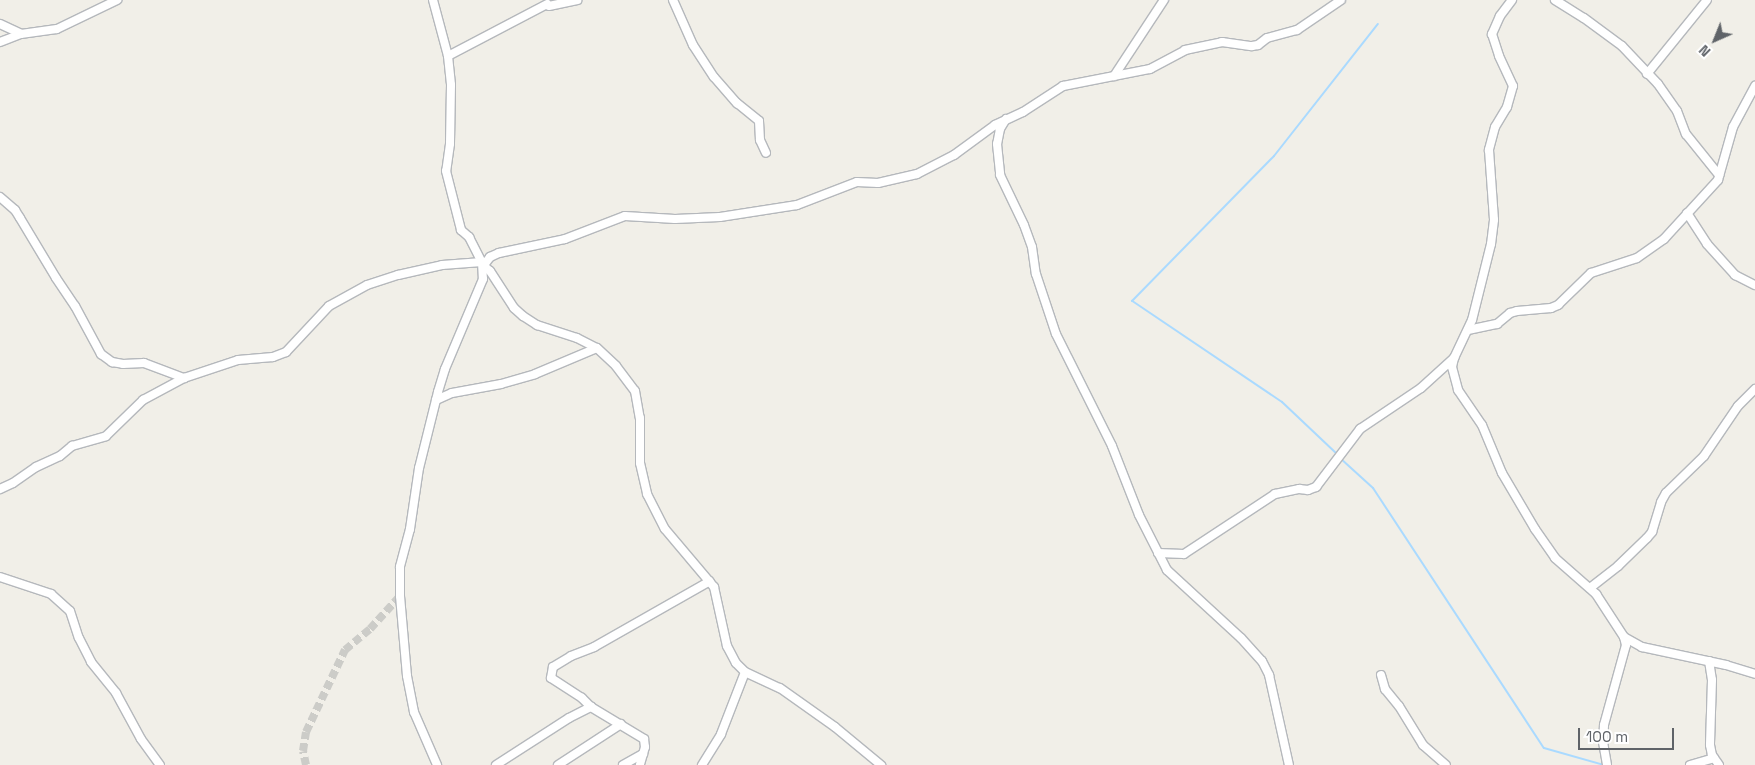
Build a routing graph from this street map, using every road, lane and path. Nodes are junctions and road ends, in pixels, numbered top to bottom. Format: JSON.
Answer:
{"nodes":[{"id":1,"x":117,"y":0,"type":"edge"},
{"id":2,"x":433,"y":0,"type":"edge"},
{"id":3,"x":577,"y":0,"type":"edge"},
{"id":4,"x":673,"y":0,"type":"edge"},
{"id":5,"x":1164,"y":0,"type":"edge"},
{"id":6,"x":1341,"y":0,"type":"edge"},
{"id":7,"x":1512,"y":0,"type":"edge"},
{"id":8,"x":1555,"y":0,"type":"edge"},
{"id":9,"x":1707,"y":0,"type":"edge"},
{"id":10,"x":0,"y":24,"type":"edge"},
{"id":11,"x":21,"y":34,"type":"junction"},
{"id":12,"x":0,"y":42,"type":"edge"},
{"id":13,"x":448,"y":56,"type":"junction"},
{"id":14,"x":1647,"y":74,"type":"junction"},
{"id":15,"x":1114,"y":76,"type":"junction"},
{"id":16,"x":1755,"y":86,"type":"edge"},
{"id":17,"x":1007,"y":118,"type":"junction"},
{"id":18,"x":766,"y":153,"type":"dead end"},
{"id":19,"x":1720,"y":175,"type":"junction"},
{"id":20,"x":0,"y":197,"type":"edge"},
{"id":21,"x":1687,"y":213,"type":"junction"},
{"id":22,"x":483,"y":264,"type":"junction"},
{"id":23,"x":1755,"y":285,"type":"edge"},
{"id":24,"x":1468,"y":330,"type":"junction"},
{"id":25,"x":597,"y":348,"type":"junction"},
{"id":26,"x":1454,"y":358,"type":"junction"},
{"id":27,"x":184,"y":378,"type":"junction"},
{"id":28,"x":1755,"y":389,"type":"edge"},
{"id":29,"x":436,"y":400,"type":"junction"},
{"id":30,"x":0,"y":489,"type":"edge"},
{"id":31,"x":1158,"y":554,"type":"junction"},
{"id":32,"x":0,"y":576,"type":"edge"},
{"id":33,"x":710,"y":581,"type":"junction"},
{"id":34,"x":1590,"y":588,"type":"junction"},
{"id":35,"x":1624,"y":637,"type":"junction"},
{"id":36,"x":1709,"y":661,"type":"junction"},
{"id":37,"x":746,"y":672,"type":"junction"},
{"id":38,"x":1755,"y":674,"type":"edge"},
{"id":39,"x":1382,"y":676,"type":"dead end"},
{"id":40,"x":591,"y":707,"type":"junction"},
{"id":41,"x":621,"y":724,"type":"junction"},
{"id":42,"x":643,"y":754,"type":"junction"},
{"id":43,"x":1717,"y":762,"type":"edge"},
{"id":44,"x":160,"y":765,"type":"edge"},
{"id":45,"x":437,"y":765,"type":"edge"},
{"id":46,"x":496,"y":765,"type":"edge"},
{"id":47,"x":558,"y":765,"type":"edge"},
{"id":48,"x":623,"y":765,"type":"edge"},
{"id":49,"x":640,"y":765,"type":"edge"},
{"id":50,"x":702,"y":765,"type":"edge"},
{"id":51,"x":881,"y":765,"type":"edge"},
{"id":52,"x":1289,"y":765,"type":"edge"},
{"id":53,"x":1446,"y":765,"type":"edge"},
{"id":54,"x":1607,"y":765,"type":"edge"},
{"id":55,"x":1690,"y":765,"type":"edge"}],
"edges":[{"from":1,"to":11,"type":"street"},
{"from":2,"to":13,"type":"street"},
{"from":3,"to":13,"type":"street"},
{"from":4,"to":18,"type":"street"},
{"from":5,"to":15,"type":"street"},
{"from":6,"to":15,"type":"street"},
{"from":7,"to":24,"type":"street"},
{"from":8,"to":14,"type":"street"},
{"from":9,"to":14,"type":"street"},
{"from":10,"to":11,"type":"street"},
{"from":11,"to":12,"type":"street"},
{"from":13,"to":22,"type":"street"},
{"from":14,"to":19,"type":"street"},
{"from":15,"to":17,"type":"street"},
{"from":16,"to":19,"type":"street"},
{"from":17,"to":22,"type":"street"},
{"from":17,"to":31,"type":"street"},
{"from":19,"to":21,"type":"street"},
{"from":20,"to":27,"type":"street"},
{"from":21,"to":23,"type":"street"},
{"from":21,"to":24,"type":"street"},
{"from":22,"to":25,"type":"street"},
{"from":22,"to":27,"type":"street"},
{"from":22,"to":29,"type":"street"},
{"from":24,"to":26,"type":"street"},
{"from":25,"to":29,"type":"street"},
{"from":25,"to":33,"type":"street"},
{"from":26,"to":31,"type":"street"},
{"from":26,"to":34,"type":"street"},
{"from":27,"to":30,"type":"street"},
{"from":28,"to":34,"type":"street"},
{"from":29,"to":45,"type":"street"},
{"from":31,"to":52,"type":"street"},
{"from":32,"to":44,"type":"street"},
{"from":33,"to":37,"type":"street"},
{"from":33,"to":40,"type":"street"},
{"from":34,"to":35,"type":"street"},
{"from":35,"to":36,"type":"street"},
{"from":35,"to":54,"type":"street"},
{"from":36,"to":38,"type":"street"},
{"from":36,"to":43,"type":"street"},
{"from":37,"to":50,"type":"street"},
{"from":37,"to":51,"type":"street"},
{"from":39,"to":53,"type":"street"},
{"from":40,"to":41,"type":"street"},
{"from":40,"to":46,"type":"street"},
{"from":41,"to":42,"type":"street"},
{"from":41,"to":47,"type":"street"},
{"from":42,"to":48,"type":"street"},
{"from":42,"to":49,"type":"street"},
{"from":43,"to":55,"type":"street"}]}
